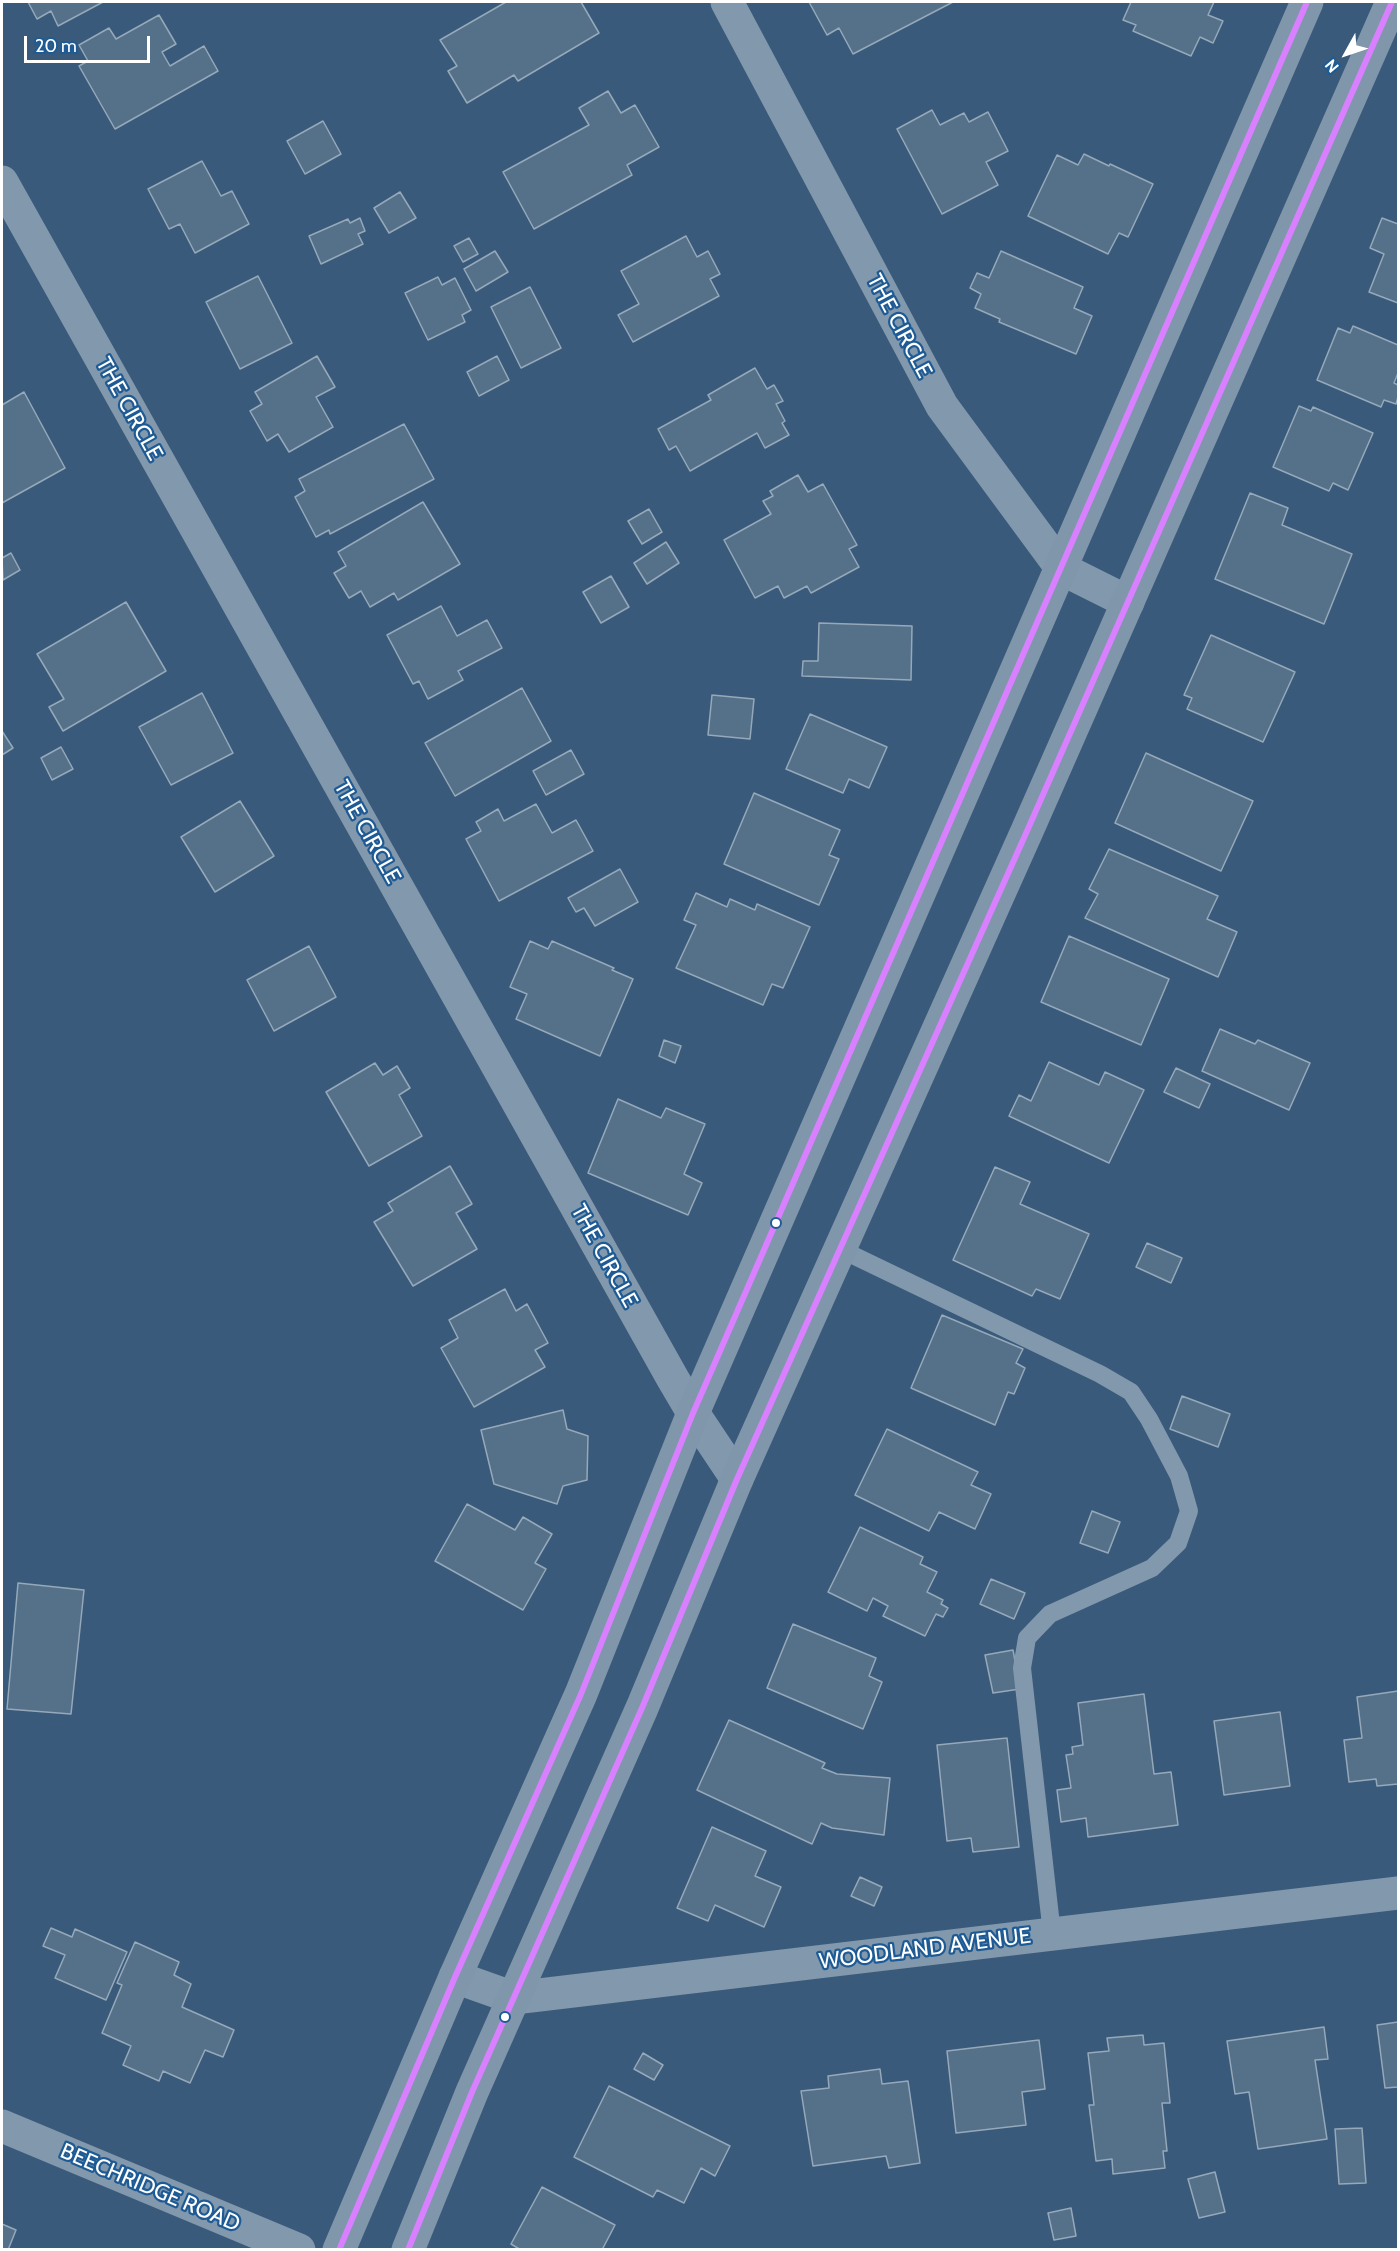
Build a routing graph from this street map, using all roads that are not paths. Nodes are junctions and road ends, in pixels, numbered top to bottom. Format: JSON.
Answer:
{"nodes":[{"id":1,"x":727,"y":2,"type":"edge"},
{"id":2,"x":1307,"y":2,"type":"edge"},
{"id":3,"x":1392,"y":2,"type":"edge"},
{"id":4,"x":2,"y":182,"type":"edge"},
{"id":5,"x":1062,"y":569,"type":"junction"},
{"id":6,"x":1128,"y":602,"type":"junction"},
{"id":7,"x":840,"y":1249,"type":"junction"},
{"id":8,"x":693,"y":1413,"type":"junction"},
{"id":9,"x":737,"y":1479,"type":"junction"},
{"id":10,"x":1398,"y":1893,"type":"edge"},
{"id":11,"x":1052,"y":1934,"type":"junction"},
{"id":12,"x":455,"y":1977,"type":"junction"},
{"id":13,"x":514,"y":1998,"type":"junction"},
{"id":14,"x":2,"y":2126,"type":"edge"},
{"id":15,"x":299,"y":2250,"type":"edge"},
{"id":16,"x":339,"y":2250,"type":"edge"},
{"id":17,"x":408,"y":2250,"type":"edge"}],
"edges":[{"from":1,"to":5,"type":"street","name":"THE CIRCLE"},
{"from":2,"to":5,"type":"main road"},
{"from":3,"to":6,"type":"main road"},
{"from":4,"to":8,"type":"street","name":"THE CIRCLE"},
{"from":5,"to":6,"type":"street","name":"THE CIRCLE"},
{"from":5,"to":8,"type":"main road"},
{"from":6,"to":7,"type":"main road"},
{"from":7,"to":9,"type":"main road"},
{"from":7,"to":11,"type":"lane"},
{"from":8,"to":9,"type":"street","name":"THE CIRCLE"},
{"from":8,"to":12,"type":"main road"},
{"from":9,"to":13,"type":"main road"},
{"from":10,"to":11,"type":"street","name":"WOODLAND AVENUE"},
{"from":11,"to":13,"type":"street","name":"WOODLAND AVENUE"},
{"from":12,"to":13,"type":"street","name":"WOODLAND AVENUE"},
{"from":12,"to":16,"type":"main road"},
{"from":13,"to":17,"type":"main road"},
{"from":14,"to":15,"type":"street","name":"BEECHRIDGE ROAD"}]}
